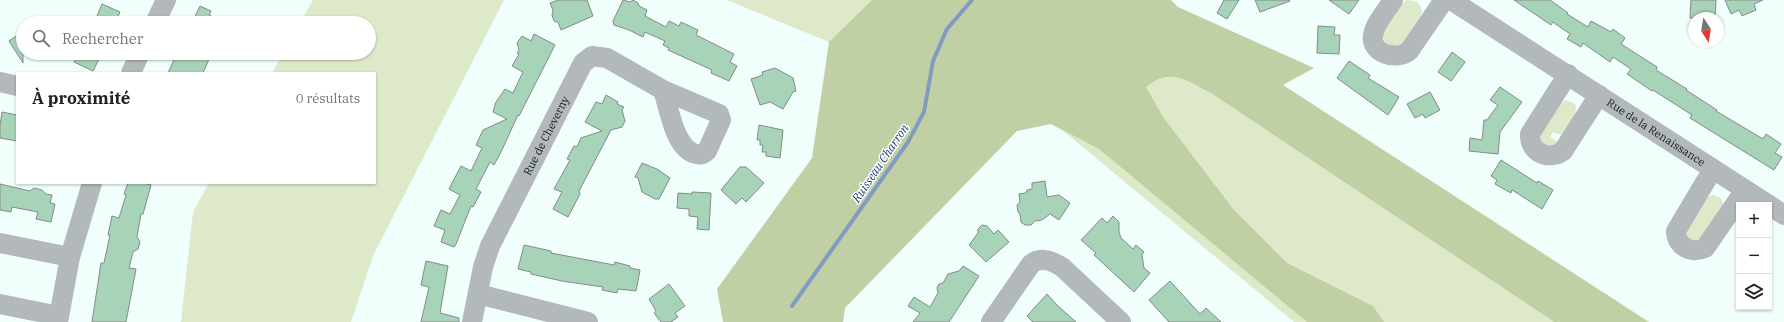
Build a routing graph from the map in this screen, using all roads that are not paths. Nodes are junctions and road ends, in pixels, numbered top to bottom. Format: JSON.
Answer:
{"nodes":[{"id":1,"x":166,"y":0,"type":"edge"},
{"id":2,"x":1393,"y":0,"type":"edge"},
{"id":3,"x":1444,"y":0,"type":"edge"},
{"id":4,"x":1451,"y":0,"type":"edge"},
{"id":5,"x":158,"y":16,"type":"edge"},
{"id":6,"x":137,"y":60,"type":"edge"},
{"id":7,"x":131,"y":72,"type":"edge"},
{"id":8,"x":1568,"y":74,"type":"junction"},
{"id":9,"x":0,"y":82,"type":"edge"},
{"id":10,"x":16,"y":86,"type":"edge"},
{"id":11,"x":663,"y":90,"type":"dead end"},
{"id":12,"x":1599,"y":95,"type":"junction"},
{"id":13,"x":1713,"y":169,"type":"junction"},
{"id":14,"x":92,"y":184,"type":"edge"},
{"id":15,"x":1745,"y":190,"type":"junction"},
{"id":16,"x":1764,"y":202,"type":"edge"},
{"id":17,"x":1772,"y":207,"type":"edge"},
{"id":18,"x":1784,"y":215,"type":"edge"},
{"id":19,"x":0,"y":243,"type":"edge"},
{"id":20,"x":70,"y":257,"type":"junction"},
{"id":21,"x":478,"y":294,"type":"junction"},
{"id":22,"x":0,"y":304,"type":"edge"},
{"id":23,"x":59,"y":319,"type":"edge"},
{"id":24,"x":565,"y":319,"type":"edge"},
{"id":25,"x":472,"y":322,"type":"edge"},
{"id":26,"x":588,"y":322,"type":"edge"},
{"id":27,"x":991,"y":322,"type":"edge"},
{"id":28,"x":1121,"y":322,"type":"edge"}],
"edges":[{"from":1,"to":5,"type":"street"},
{"from":2,"to":3,"type":"street"},
{"from":4,"to":8,"type":"street","name":"Rue de la Renaissance"},
{"from":6,"to":7,"type":"street"},
{"from":8,"to":12,"type":"street","name":"Rue de la Renaissance"},
{"from":8,"to":12,"type":"street","name":"Rue de la Renaissance"},
{"from":9,"to":10,"type":"street"},
{"from":11,"to":21,"type":"street","name":"Rue de Cheverny"},
{"from":12,"to":13,"type":"street","name":"Rue de la Renaissance"},
{"from":13,"to":15,"type":"street","name":"Rue de la Renaissance"},
{"from":13,"to":15,"type":"street","name":"Rue de la Renaissance"},
{"from":14,"to":20,"type":"street"},
{"from":15,"to":16,"type":"street","name":"Rue de la Renaissance"},
{"from":17,"to":18,"type":"street","name":"Rue de la Renaissance"},
{"from":19,"to":20,"type":"street"},
{"from":20,"to":23,"type":"street"},
{"from":21,"to":24,"type":"street"},
{"from":21,"to":25,"type":"street","name":"Rue de Cheverny"},
{"from":22,"to":23,"type":"street"},
{"from":24,"to":26,"type":"street"},
{"from":27,"to":28,"type":"street"}]}
